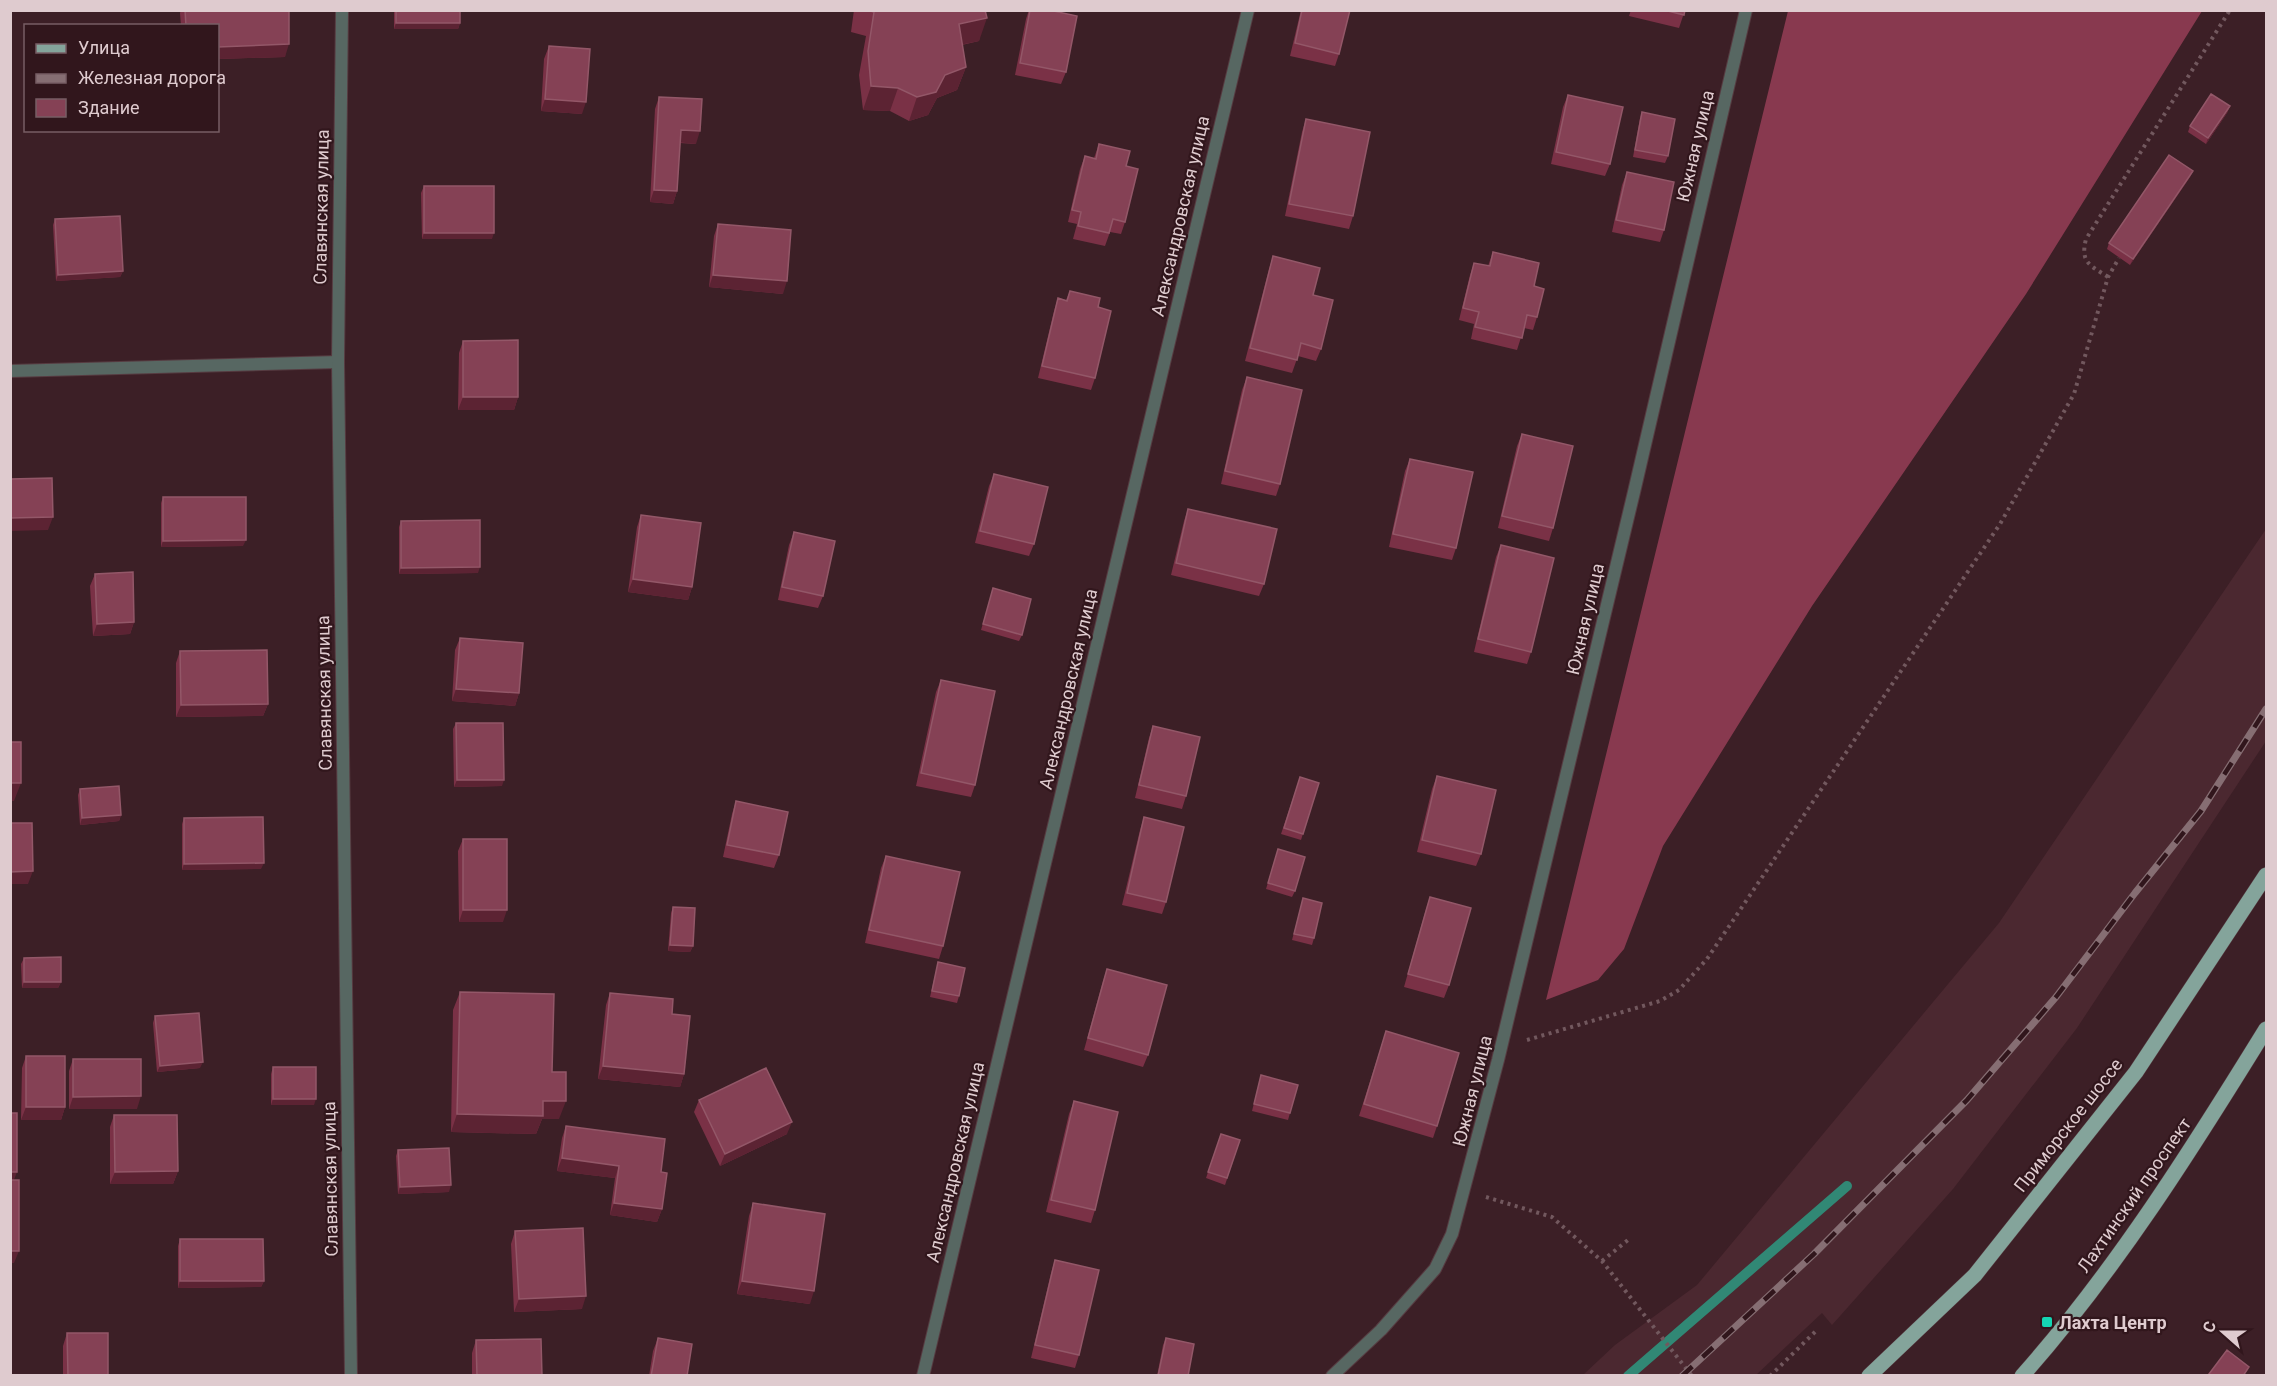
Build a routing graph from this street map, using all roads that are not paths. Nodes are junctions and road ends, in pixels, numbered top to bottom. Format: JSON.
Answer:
{"nodes":[{"id":1,"x":342,"y":10,"type":"edge"},
{"id":2,"x":1248,"y":10,"type":"edge"},
{"id":3,"x":1746,"y":10,"type":"edge"},
{"id":4,"x":338,"y":362,"type":"junction"},
{"id":5,"x":10,"y":371,"type":"edge"},
{"id":6,"x":2266,"y":874,"type":"edge"},
{"id":7,"x":2266,"y":1029,"type":"edge"},
{"id":8,"x":351,"y":1376,"type":"edge"},
{"id":9,"x":922,"y":1376,"type":"edge"},
{"id":10,"x":1332,"y":1376,"type":"edge"},
{"id":11,"x":1869,"y":1376,"type":"edge"},
{"id":12,"x":2022,"y":1376,"type":"edge"}],
"edges":[{"from":1,"to":4,"type":"street","name":"Славянская улица"},
{"from":2,"to":9,"type":"street","name":"Александровская улица"},
{"from":3,"to":10,"type":"street","name":"Южная улица"},
{"from":4,"to":5,"type":"street"},
{"from":4,"to":8,"type":"street","name":"Славянская улица"},
{"from":6,"to":11,"type":"main road","name":"Приморское шоссе"},
{"from":7,"to":12,"type":"main road","name":"Лахтинский проспект"}]}
